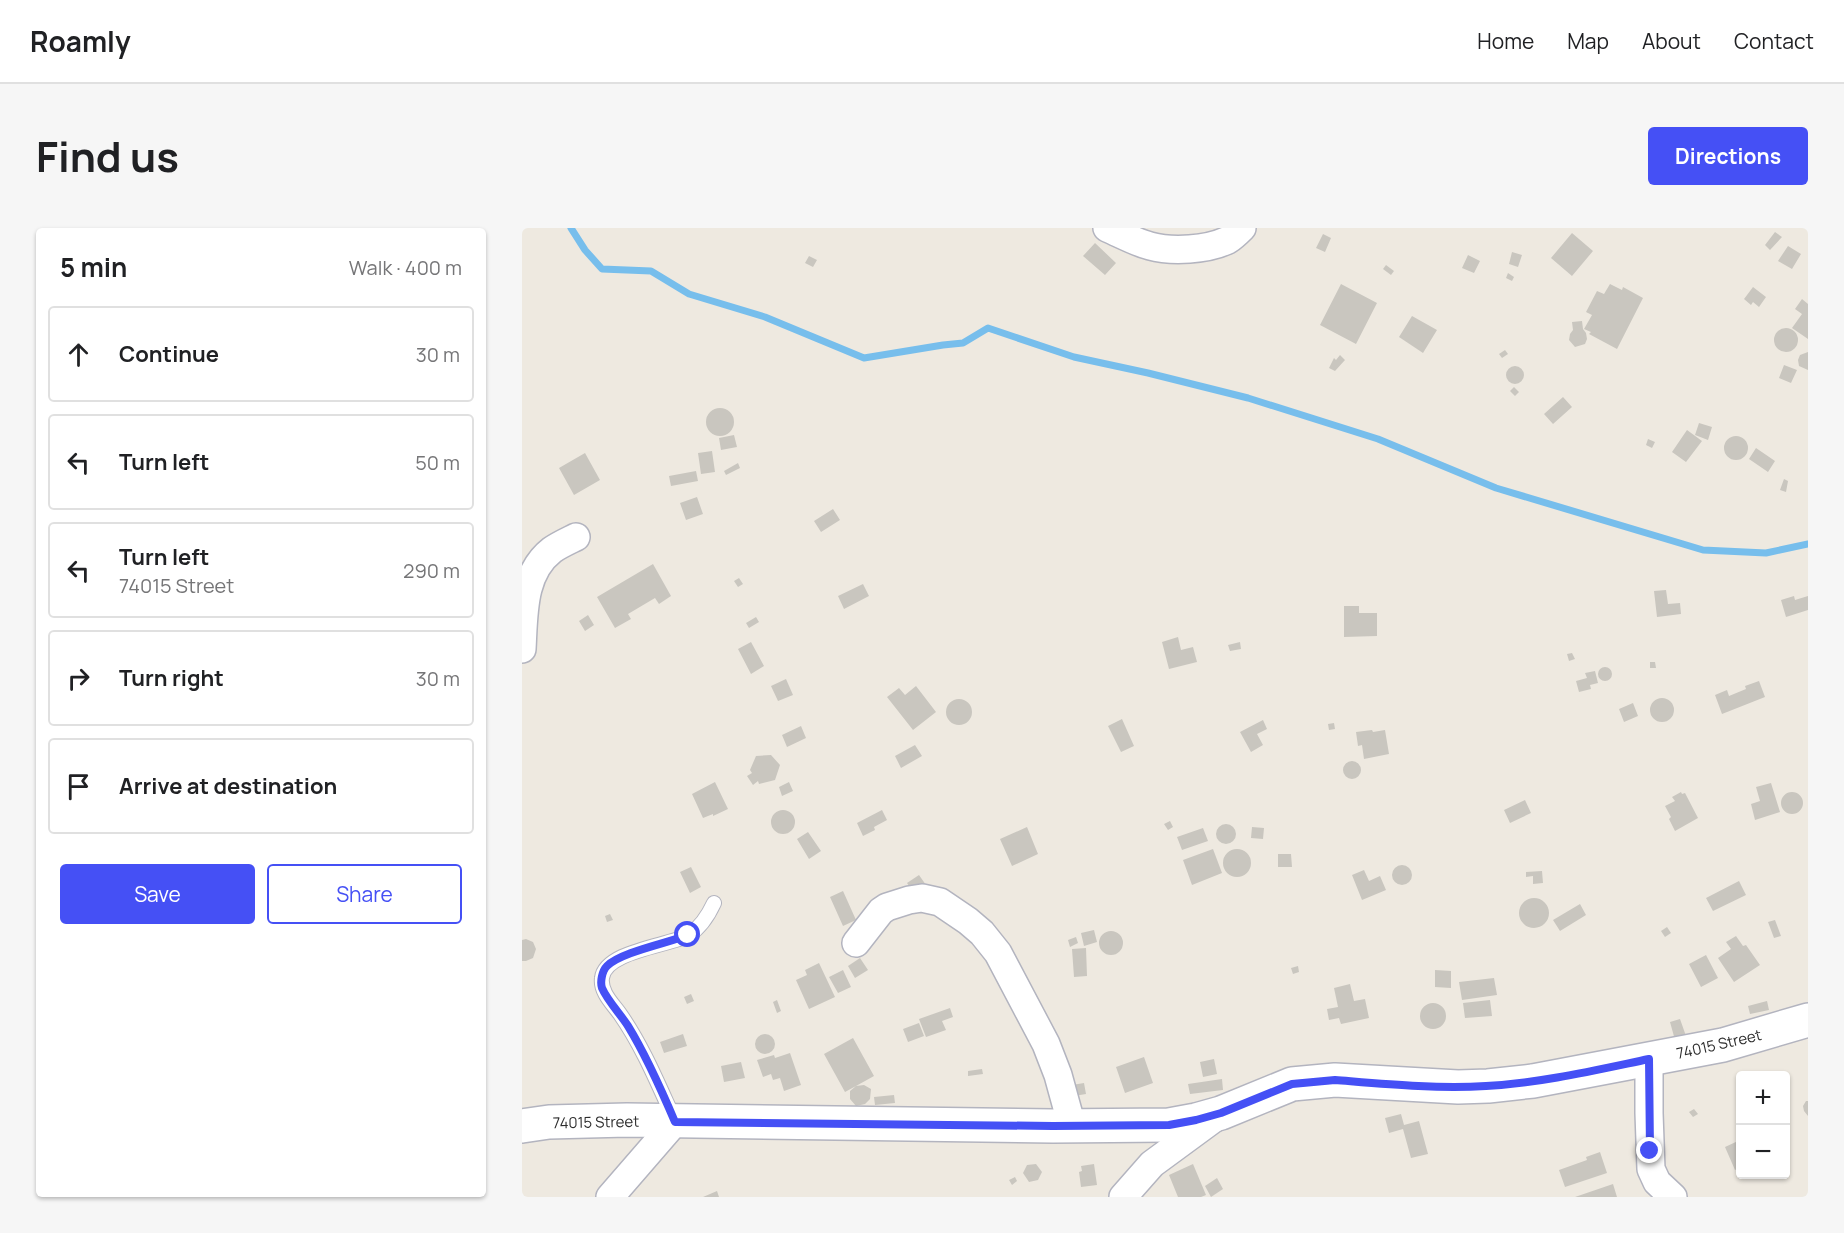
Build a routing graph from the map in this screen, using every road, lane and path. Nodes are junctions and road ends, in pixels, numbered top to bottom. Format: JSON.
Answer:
{"nodes":[{"id":1,"x":1107,"y":228,"type":"edge"},
{"id":2,"x":1242,"y":228,"type":"edge"},
{"id":3,"x":576,"y":537,"type":"dead end"},
{"id":4,"x":522,"y":649,"type":"edge"},
{"id":5,"x":714,"y":903,"type":"dead end"},
{"id":6,"x":856,"y":943,"type":"dead end"},
{"id":7,"x":1808,"y":1020,"type":"edge"},
{"id":8,"x":1649,"y":1059,"type":"junction"},
{"id":9,"x":1221,"y":1113,"type":"junction"},
{"id":10,"x":675,"y":1122,"type":"junction"},
{"id":11,"x":522,"y":1126,"type":"edge"},
{"id":12,"x":1072,"y":1126,"type":"junction"},
{"id":13,"x":610,"y":1197,"type":"edge"},
{"id":14,"x":1123,"y":1197,"type":"edge"},
{"id":15,"x":1673,"y":1197,"type":"edge"}],
"edges":[{"from":1,"to":2,"type":"street"},
{"from":3,"to":4,"type":"street"},
{"from":5,"to":10,"type":"lane"},
{"from":6,"to":12,"type":"street"},
{"from":7,"to":8,"type":"street","name":"74015 Street"},
{"from":8,"to":9,"type":"street","name":"74015 Street"},
{"from":8,"to":15,"type":"street"},
{"from":9,"to":12,"type":"street","name":"74015 Street"},
{"from":9,"to":14,"type":"street"},
{"from":10,"to":11,"type":"street","name":"74015 Street"},
{"from":10,"to":12,"type":"street","name":"74015 Street"},
{"from":10,"to":13,"type":"street"}]}
